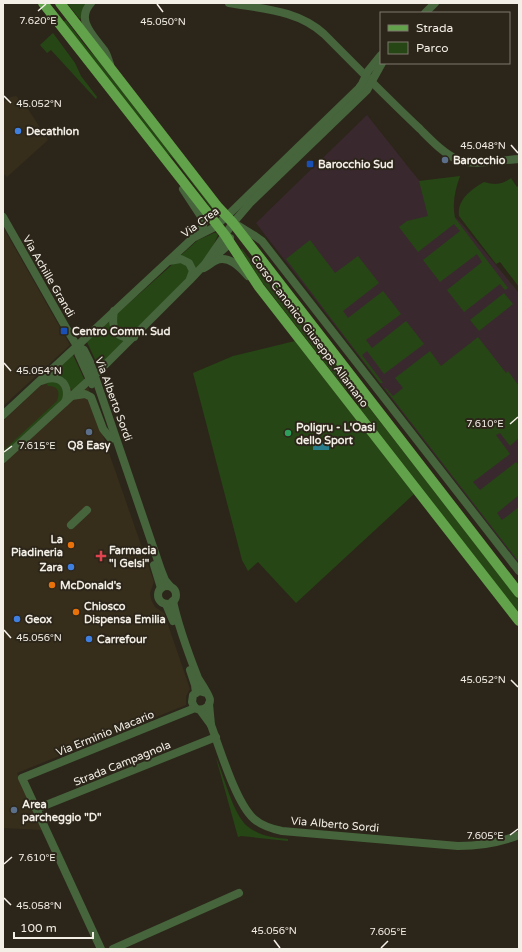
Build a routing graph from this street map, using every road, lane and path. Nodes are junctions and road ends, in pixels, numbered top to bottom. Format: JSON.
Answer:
{"nodes":[{"id":1,"x":43,"y":3,"type":"edge"},
{"id":2,"x":60,"y":3,"type":"edge"},
{"id":3,"x":91,"y":3,"type":"edge"},
{"id":4,"x":229,"y":3,"type":"edge"},
{"id":5,"x":435,"y":3,"type":"edge"},
{"id":6,"x":426,"y":12,"type":"edge"},
{"id":7,"x":380,"y":57,"type":"edge"},
{"id":8,"x":381,"y":64,"type":"edge"},
{"id":9,"x":112,"y":71,"type":"junction"},
{"id":10,"x":368,"y":78,"type":"junction"},
{"id":11,"x":152,"y":142,"type":"junction"},
{"id":12,"x":519,"y":159,"type":"edge"},
{"id":13,"x":3,"y":217,"type":"edge"},
{"id":14,"x":230,"y":220,"type":"junction"},
{"id":15,"x":216,"y":225,"type":"junction"},
{"id":16,"x":193,"y":238,"type":"junction"},
{"id":17,"x":227,"y":238,"type":"junction"},
{"id":18,"x":169,"y":260,"type":"junction"},
{"id":19,"x":198,"y":272,"type":"junction"},
{"id":20,"x":190,"y":280,"type":"junction"},
{"id":21,"x":259,"y":287,"type":"junction"},
{"id":22,"x":114,"y":311,"type":"junction"},
{"id":23,"x":134,"y":336,"type":"junction"},
{"id":24,"x":77,"y":346,"type":"junction"},
{"id":25,"x":118,"y":352,"type":"junction"},
{"id":26,"x":92,"y":377,"type":"junction"},
{"id":27,"x":39,"y":381,"type":"junction"},
{"id":28,"x":360,"y":388,"type":"junction"},
{"id":29,"x":100,"y":392,"type":"junction"},
{"id":30,"x":71,"y":396,"type":"junction"},
{"id":31,"x":346,"y":399,"type":"junction"},
{"id":32,"x":64,"y":402,"type":"junction"},
{"id":33,"x":3,"y":414,"type":"edge"},
{"id":34,"x":111,"y":439,"type":"junction"},
{"id":35,"x":3,"y":459,"type":"edge"},
{"id":36,"x":124,"y":469,"type":"junction"},
{"id":37,"x":87,"y":510,"type":"dead end"},
{"id":38,"x":70,"y":525,"type":"dead end"},
{"id":39,"x":519,"y":571,"type":"edge"},
{"id":40,"x":170,"y":586,"type":"junction"},
{"id":41,"x":161,"y":588,"type":"junction"},
{"id":42,"x":519,"y":593,"type":"edge"},
{"id":43,"x":170,"y":602,"type":"junction"},
{"id":44,"x":519,"y":621,"type":"edge"},
{"id":45,"x":196,"y":693,"type":"junction"},
{"id":46,"x":206,"y":693,"type":"junction"},
{"id":47,"x":209,"y":704,"type":"junction"},
{"id":48,"x":198,"y":709,"type":"junction"},
{"id":49,"x":211,"y":726,"type":"junction"},
{"id":50,"x":216,"y":737,"type":"junction"},
{"id":51,"x":36,"y":809,"type":"junction"},
{"id":52,"x":519,"y":835,"type":"edge"},
{"id":53,"x":239,"y":893,"type":"dead end"},
{"id":54,"x":101,"y":949,"type":"edge"},
{"id":55,"x":113,"y":949,"type":"edge"}],
"edges":[{"from":1,"to":11,"type":"main road","name":"Corso Canonico Giuseppe Allamano"},
{"from":2,"to":9,"type":"main road","name":"Corso Canonico Giuseppe Allamano"},
{"from":3,"to":9,"type":"street"},
{"from":4,"to":10,"type":"street"},
{"from":5,"to":6,"type":"street"},
{"from":7,"to":10,"type":"street","name":"Via Crea"},
{"from":8,"to":10,"type":"street","name":"Via Crea"},
{"from":9,"to":14,"type":"main road","name":"Corso Canonico Giuseppe Allamano"},
{"from":10,"to":12,"type":"street"},
{"from":10,"to":14,"type":"street","name":"Via Crea"},
{"from":11,"to":15,"type":"main road","name":"Corso Canonico Giuseppe Allamano"},
{"from":11,"to":16,"type":"street"},
{"from":13,"to":24,"type":"street","name":"Via Achille Grandi"},
{"from":14,"to":15,"type":"street"},
{"from":14,"to":17,"type":"street","name":"Via Crea"},
{"from":14,"to":28,"type":"main road","name":"Corso Canonico Giuseppe Allamano"},
{"from":14,"to":39,"type":"street","name":"Corso Canonico Giuseppe Allamano"},
{"from":15,"to":16,"type":"street","name":"Via Crea"},
{"from":15,"to":17,"type":"main road","name":"Corso Canonico Giuseppe Allamano"},
{"from":16,"to":18,"type":"street","name":"Via Crea"},
{"from":17,"to":19,"type":"street"},
{"from":17,"to":21,"type":"main road","name":"Corso Canonico Giuseppe Allamano"},
{"from":18,"to":20,"type":"street"},
{"from":18,"to":22,"type":"street","name":"Via Crea"},
{"from":19,"to":20,"type":"street"},
{"from":19,"to":21,"type":"street"},
{"from":20,"to":23,"type":"street"},
{"from":21,"to":31,"type":"main road","name":"Corso Canonico Giuseppe Allamano"},
{"from":22,"to":23,"type":"street"},
{"from":22,"to":24,"type":"street","name":"Via Crea"},
{"from":23,"to":25,"type":"street"},
{"from":24,"to":26,"type":"street","name":"Via Alberto Sordi"},
{"from":24,"to":27,"type":"street","name":"Via Crea"},
{"from":25,"to":26,"type":"street"},
{"from":25,"to":29,"type":"street"},
{"from":26,"to":29,"type":"street","name":"Via Alberto Sordi"},
{"from":26,"to":30,"type":"street"},
{"from":26,"to":34,"type":"street","name":"Via Alberto Sordi"},
{"from":27,"to":32,"type":"street"},
{"from":27,"to":33,"type":"street","name":"Via Crea"},
{"from":28,"to":31,"type":"main road"},
{"from":28,"to":42,"type":"main road","name":"Corso Canonico Giuseppe Allamano"},
{"from":29,"to":36,"type":"street","name":"Via Alberto Sordi"},
{"from":30,"to":32,"type":"street"},
{"from":30,"to":34,"type":"street","name":"Via Alberto Sordi"},
{"from":31,"to":44,"type":"main road","name":"Corso Canonico Giuseppe Allamano"},
{"from":32,"to":35,"type":"street"},
{"from":34,"to":36,"type":"street","name":"Via Alberto Sordi"},
{"from":36,"to":40,"type":"street","name":"Via Alberto Sordi"},
{"from":36,"to":41,"type":"street","name":"Via Alberto Sordi"},
{"from":37,"to":38,"type":"street"},
{"from":40,"to":41,"type":"street"},
{"from":40,"to":43,"type":"street","name":"Via Alberto Sordi"},
{"from":41,"to":43,"type":"street","name":"Via Alberto Sordi"},
{"from":43,"to":45,"type":"street","name":"Via Alberto Sordi"},
{"from":43,"to":46,"type":"street","name":"Via Alberto Sordi"},
{"from":45,"to":46,"type":"street"},
{"from":45,"to":48,"type":"street","name":"Via Alberto Sordi"},
{"from":46,"to":47,"type":"street","name":"Via Alberto Sordi"},
{"from":47,"to":48,"type":"street"},
{"from":47,"to":49,"type":"street","name":"Via Alberto Sordi"},
{"from":48,"to":49,"type":"street","name":"Via Alberto Sordi"},
{"from":48,"to":51,"type":"street","name":"Via Erminio Macario"},
{"from":49,"to":50,"type":"street","name":"Via Alberto Sordi"},
{"from":50,"to":51,"type":"street","name":"Strada Campagnola"},
{"from":50,"to":52,"type":"street","name":"Via Alberto Sordi"},
{"from":51,"to":54,"type":"street"},
{"from":53,"to":55,"type":"street"}]}
